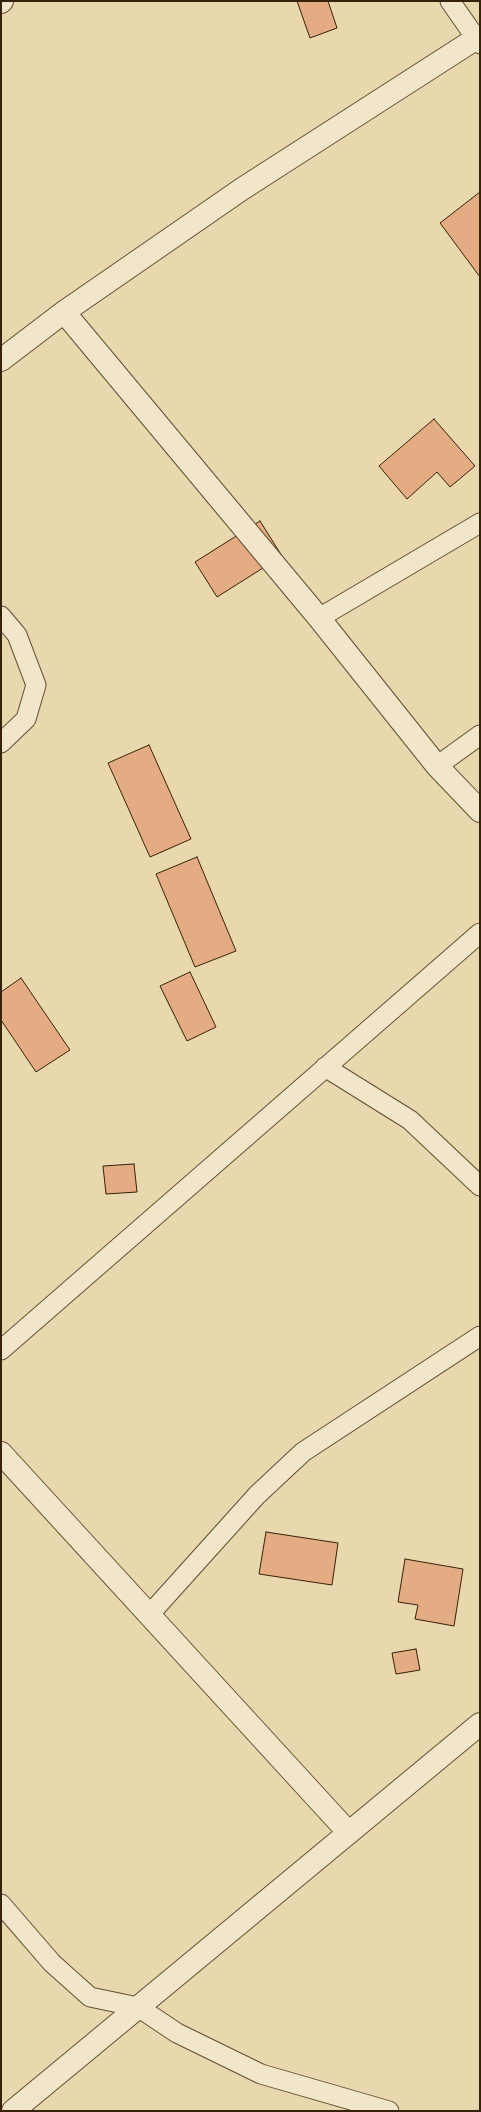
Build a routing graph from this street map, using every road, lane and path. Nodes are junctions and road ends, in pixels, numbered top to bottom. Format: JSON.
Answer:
{"nodes":[{"id":1,"x":450,"y":1,"type":"edge"},
{"id":2,"x":479,"y":40,"type":"edge"},
{"id":3,"x":64,"y":312,"type":"junction"},
{"id":4,"x":1,"y":360,"type":"edge"},
{"id":5,"x":480,"y":523,"type":"edge"},
{"id":6,"x":1,"y":616,"type":"edge"},
{"id":7,"x":319,"y":618,"type":"junction"},
{"id":8,"x":480,"y":735,"type":"edge"},
{"id":9,"x":1,"y":742,"type":"edge"},
{"id":10,"x":437,"y":766,"type":"junction"},
{"id":11,"x":480,"y":811,"type":"edge"},
{"id":12,"x":480,"y":932,"type":"edge"},
{"id":13,"x":325,"y":1067,"type":"junction"},
{"id":14,"x":480,"y":1186,"type":"edge"},
{"id":15,"x":480,"y":1336,"type":"edge"},
{"id":16,"x":1,"y":1350,"type":"edge"},
{"id":17,"x":1,"y":1453,"type":"edge"},
{"id":18,"x":149,"y":1615,"type":"junction"},
{"id":19,"x":480,"y":1724,"type":"edge"},
{"id":20,"x":349,"y":1833,"type":"junction"},
{"id":21,"x":1,"y":1904,"type":"edge"},
{"id":22,"x":138,"y":2007,"type":"junction"},
{"id":23,"x":13,"y":2111,"type":"edge"},
{"id":24,"x":389,"y":2111,"type":"edge"}],
"edges":[{"from":1,"to":2,"type":"lane"},
{"from":2,"to":3,"type":"street"},
{"from":3,"to":4,"type":"street"},
{"from":3,"to":7,"type":"street"},
{"from":5,"to":7,"type":"lane"},
{"from":6,"to":9,"type":"lane"},
{"from":7,"to":10,"type":"street"},
{"from":8,"to":10,"type":"lane"},
{"from":10,"to":11,"type":"street"},
{"from":12,"to":13,"type":"lane"},
{"from":13,"to":14,"type":"lane"},
{"from":13,"to":16,"type":"lane"},
{"from":15,"to":18,"type":"lane"},
{"from":17,"to":18,"type":"street"},
{"from":18,"to":20,"type":"street"},
{"from":19,"to":20,"type":"street"},
{"from":20,"to":22,"type":"street"},
{"from":21,"to":22,"type":"lane"},
{"from":22,"to":23,"type":"street"},
{"from":22,"to":24,"type":"lane"}]}
